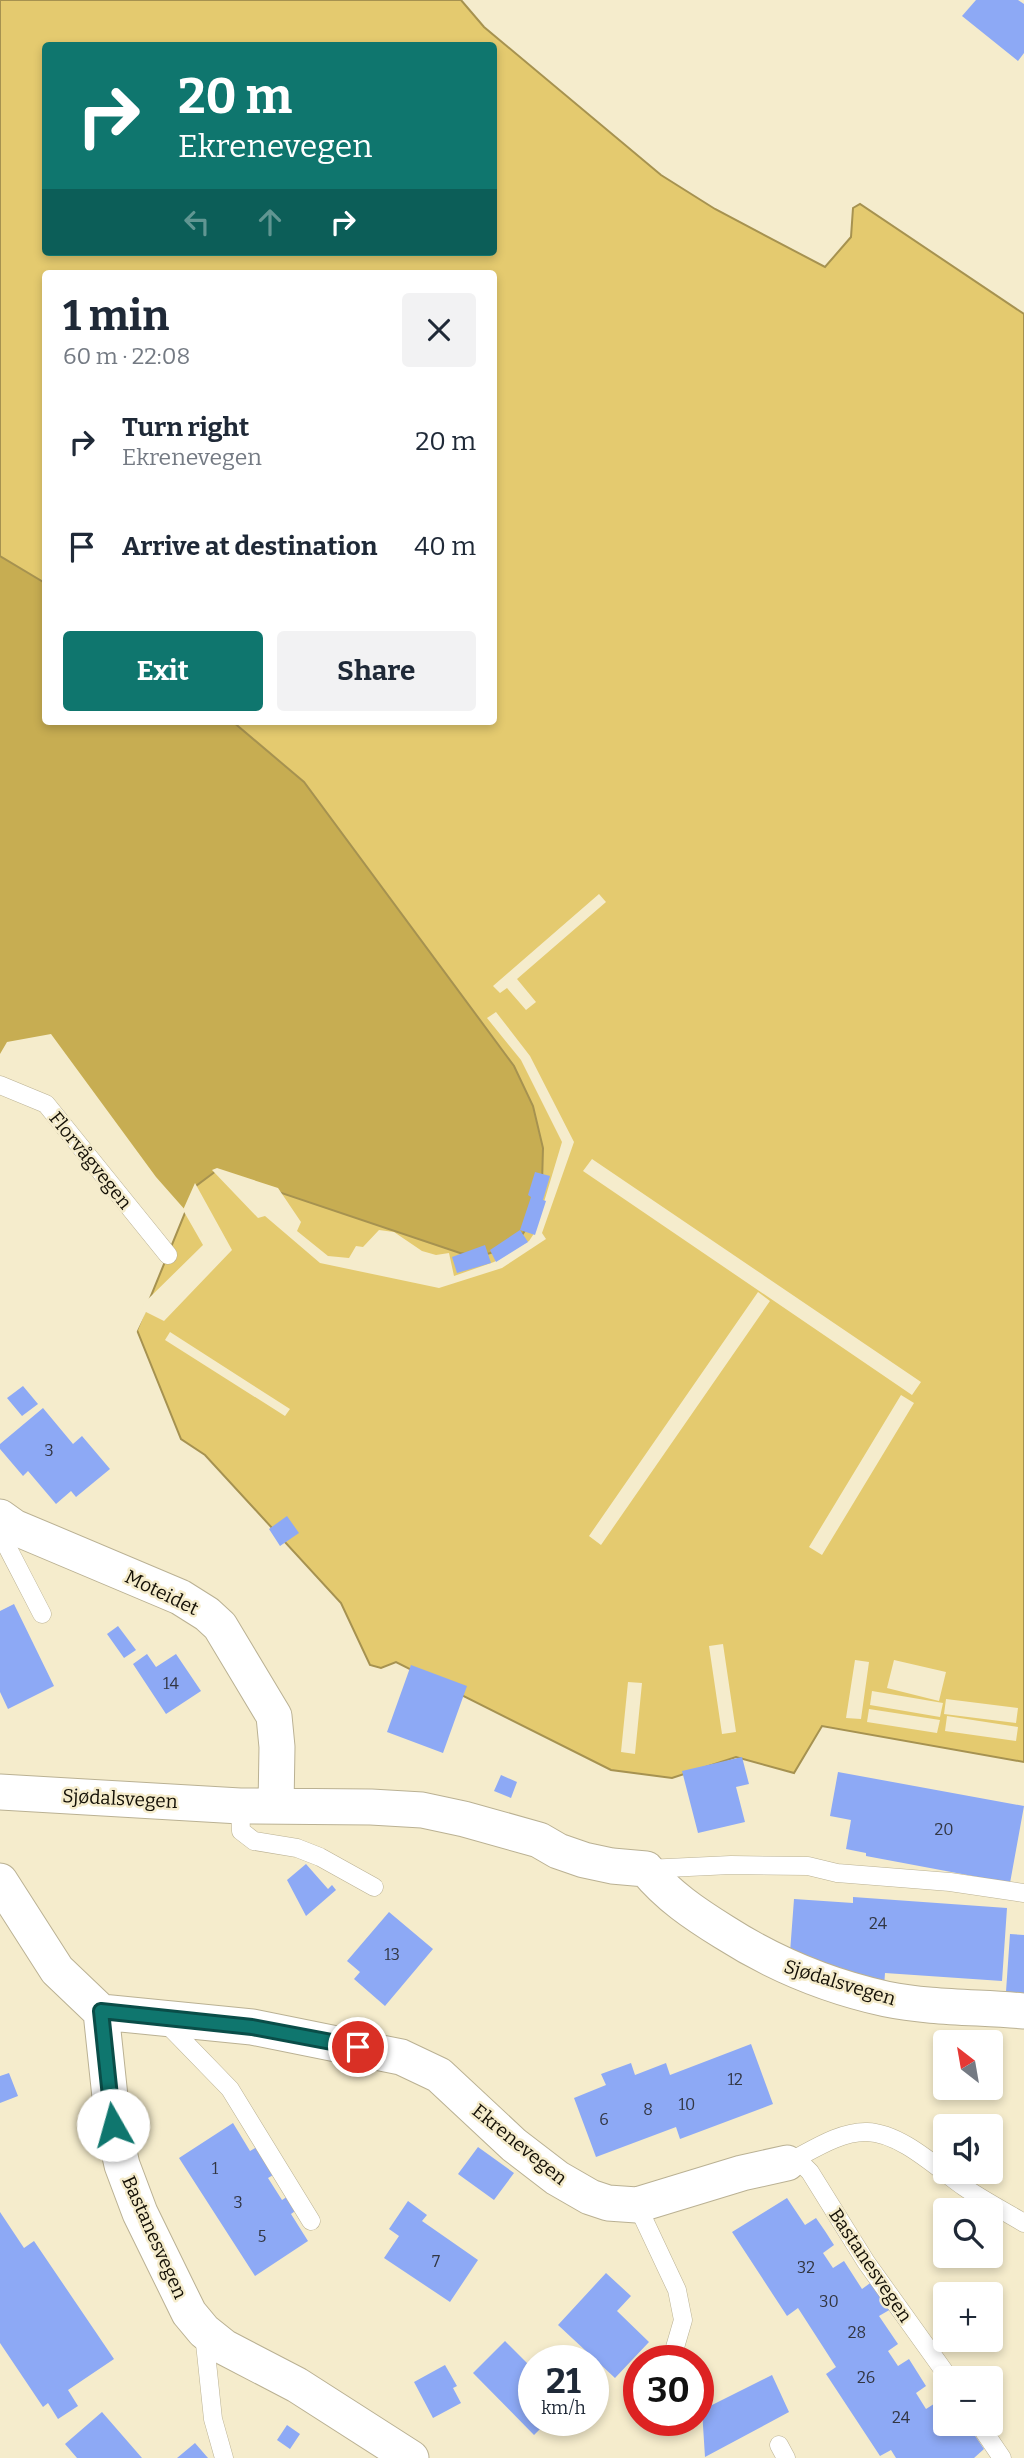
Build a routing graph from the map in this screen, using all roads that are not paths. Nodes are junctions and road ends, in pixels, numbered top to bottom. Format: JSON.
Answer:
{"nodes":[{"id":1,"x":0,"y":1086,"type":"edge"},
{"id":2,"x":168,"y":1255,"type":"dead end"},
{"id":3,"x":0,"y":1517,"type":"edge"},
{"id":4,"x":0,"y":1533,"type":"edge"},
{"id":5,"x":42,"y":1614,"type":"dead end"},
{"id":6,"x":0,"y":1792,"type":"edge"},
{"id":7,"x":240,"y":1806,"type":"junction"},
{"id":8,"x":276,"y":1807,"type":"junction"},
{"id":9,"x":646,"y":1868,"type":"junction"},
{"id":10,"x":0,"y":1881,"type":"edge"},
{"id":11,"x":374,"y":1887,"type":"dead end"},
{"id":12,"x":1024,"y":1893,"type":"edge"},
{"id":13,"x":101,"y":2011,"type":"junction"},
{"id":14,"x":1024,"y":2011,"type":"edge"},
{"id":15,"x":159,"y":2017,"type":"junction"},
{"id":16,"x":787,"y":2163,"type":"junction"},
{"id":17,"x":637,"y":2205,"type":"junction"},
{"id":18,"x":311,"y":2221,"type":"dead end"},
{"id":19,"x":1024,"y":2223,"type":"edge"},
{"id":20,"x":204,"y":2330,"type":"junction"},
{"id":21,"x":676,"y":2345,"type":"edge"},
{"id":22,"x":940,"y":2366,"type":"edge"},
{"id":23,"x":987,"y":2436,"type":"edge"},
{"id":24,"x":224,"y":2458,"type":"edge"},
{"id":25,"x":411,"y":2458,"type":"edge"},
{"id":26,"x":1002,"y":2458,"type":"edge"}],
"edges":[{"from":1,"to":2,"type":"lane","name":"Florvågvegen"},
{"from":3,"to":8,"type":"street","name":"Moteidet"},
{"from":4,"to":5,"type":"lane"},
{"from":6,"to":7,"type":"street","name":"Sjødalsvegen"},
{"from":7,"to":8,"type":"street","name":"Sjødalsvegen"},
{"from":7,"to":11,"type":"lane"},
{"from":8,"to":9,"type":"street","name":"Sjødalsvegen"},
{"from":9,"to":12,"type":"lane","name":"Sjødalsvegen"},
{"from":9,"to":14,"type":"street","name":"Sjødalsvegen"},
{"from":10,"to":13,"type":"street"},
{"from":13,"to":15,"type":"street","name":"Ekrenevegen"},
{"from":13,"to":20,"type":"street","name":"Bastanesvegen"},
{"from":15,"to":17,"type":"street","name":"Ekrenevegen"},
{"from":15,"to":18,"type":"lane"},
{"from":16,"to":17,"type":"street","name":"Ekrenevegen"},
{"from":16,"to":19,"type":"lane","name":"Ekrenevegen"},
{"from":16,"to":22,"type":"lane","name":"Bastanesvegen"},
{"from":17,"to":21,"type":"lane"},
{"from":20,"to":24,"type":"lane"},
{"from":20,"to":25,"type":"street","name":"Bastanesvegen"},
{"from":23,"to":26,"type":"lane"}]}
